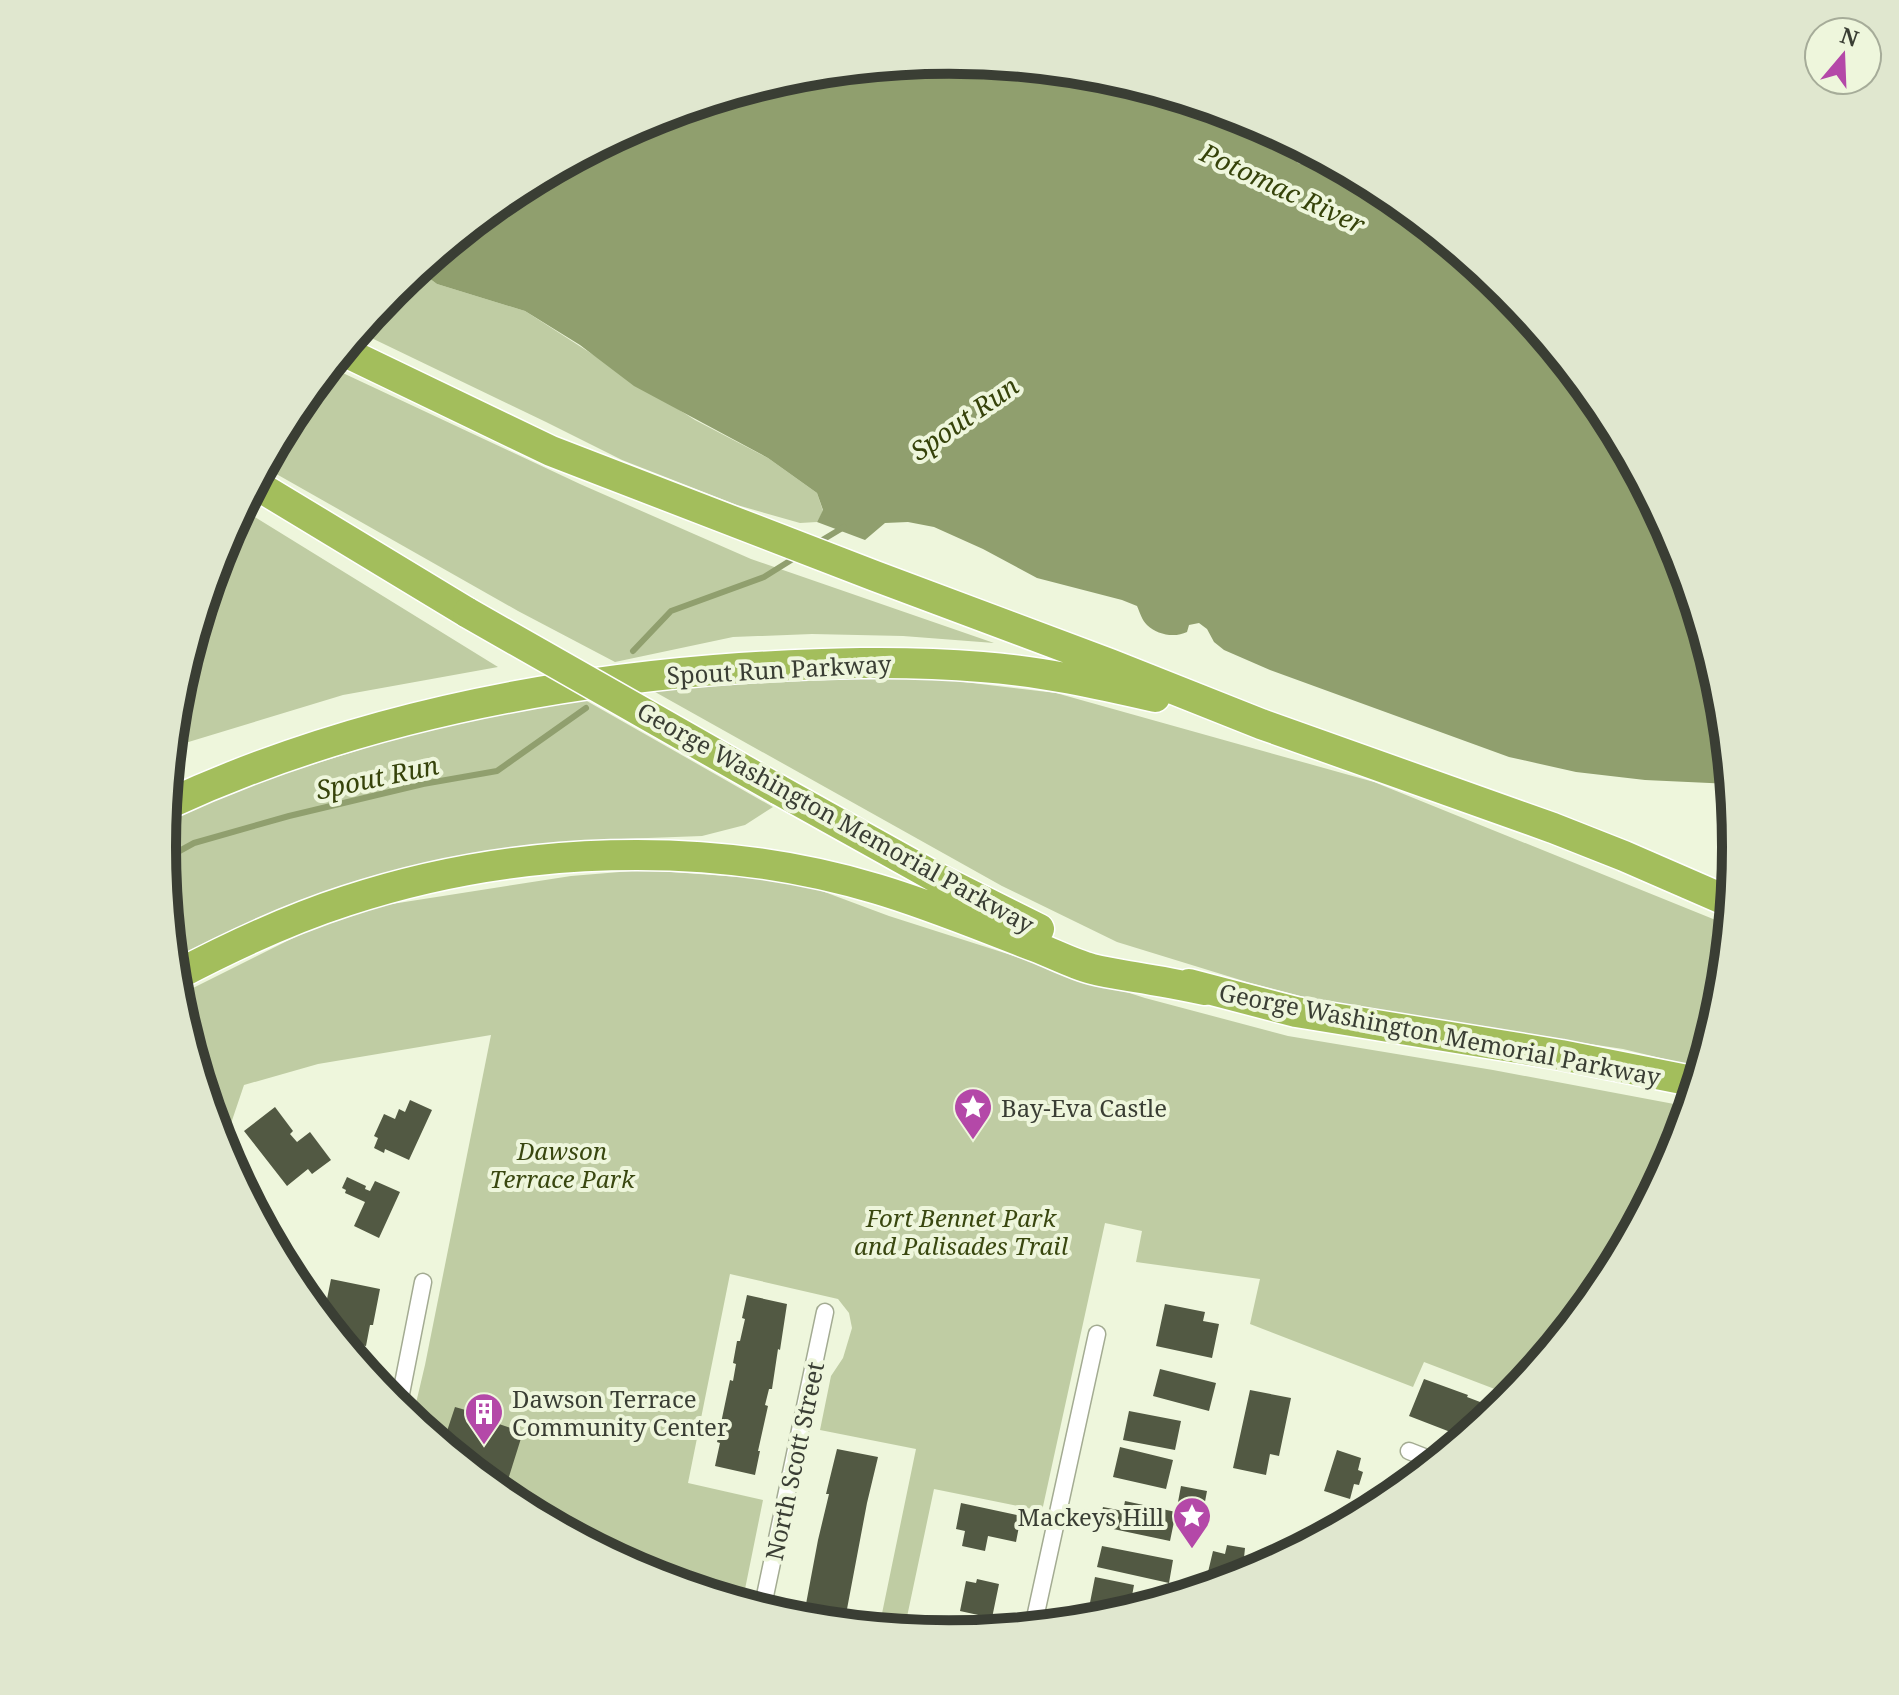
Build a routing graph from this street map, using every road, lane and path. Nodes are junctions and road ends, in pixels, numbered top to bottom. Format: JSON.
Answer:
{"nodes":[{"id":1,"x":353,"y":356,"type":"edge"},
{"id":2,"x":264,"y":490,"type":"edge"},
{"id":3,"x":1261,"y":724,"type":"junction"},
{"id":4,"x":178,"y":800,"type":"edge"},
{"id":5,"x":1721,"y":898,"type":"edge"},
{"id":6,"x":187,"y":970,"type":"edge"},
{"id":7,"x":1205,"y":990,"type":"junction"},
{"id":8,"x":1687,"y":1080,"type":"edge"},
{"id":9,"x":423,"y":1282,"type":"dead end"},
{"id":10,"x":825,"y":1312,"type":"dead end"},
{"id":11,"x":1097,"y":1334,"type":"dead end"},
{"id":12,"x":401,"y":1392,"type":"edge"},
{"id":13,"x":1409,"y":1451,"type":"dead end"},
{"id":14,"x":1425,"y":1457,"type":"edge"},
{"id":15,"x":764,"y":1598,"type":"edge"},
{"id":16,"x":1036,"y":1615,"type":"edge"}],
"edges":[{"from":1,"to":3,"type":"highway"},
{"from":2,"to":7,"type":"highway","name":"George Washington Memorial Parkway","bridge":true},
{"from":3,"to":4,"type":"highway","name":"Spout Run Parkway"},
{"from":3,"to":5,"type":"highway"},
{"from":6,"to":7,"type":"highway"},
{"from":7,"to":8,"type":"highway","name":"George Washington Memorial Parkway"},
{"from":9,"to":12,"type":"street"},
{"from":10,"to":15,"type":"street","name":"North Scott Street"},
{"from":11,"to":16,"type":"street"},
{"from":13,"to":14,"type":"street"}]}
